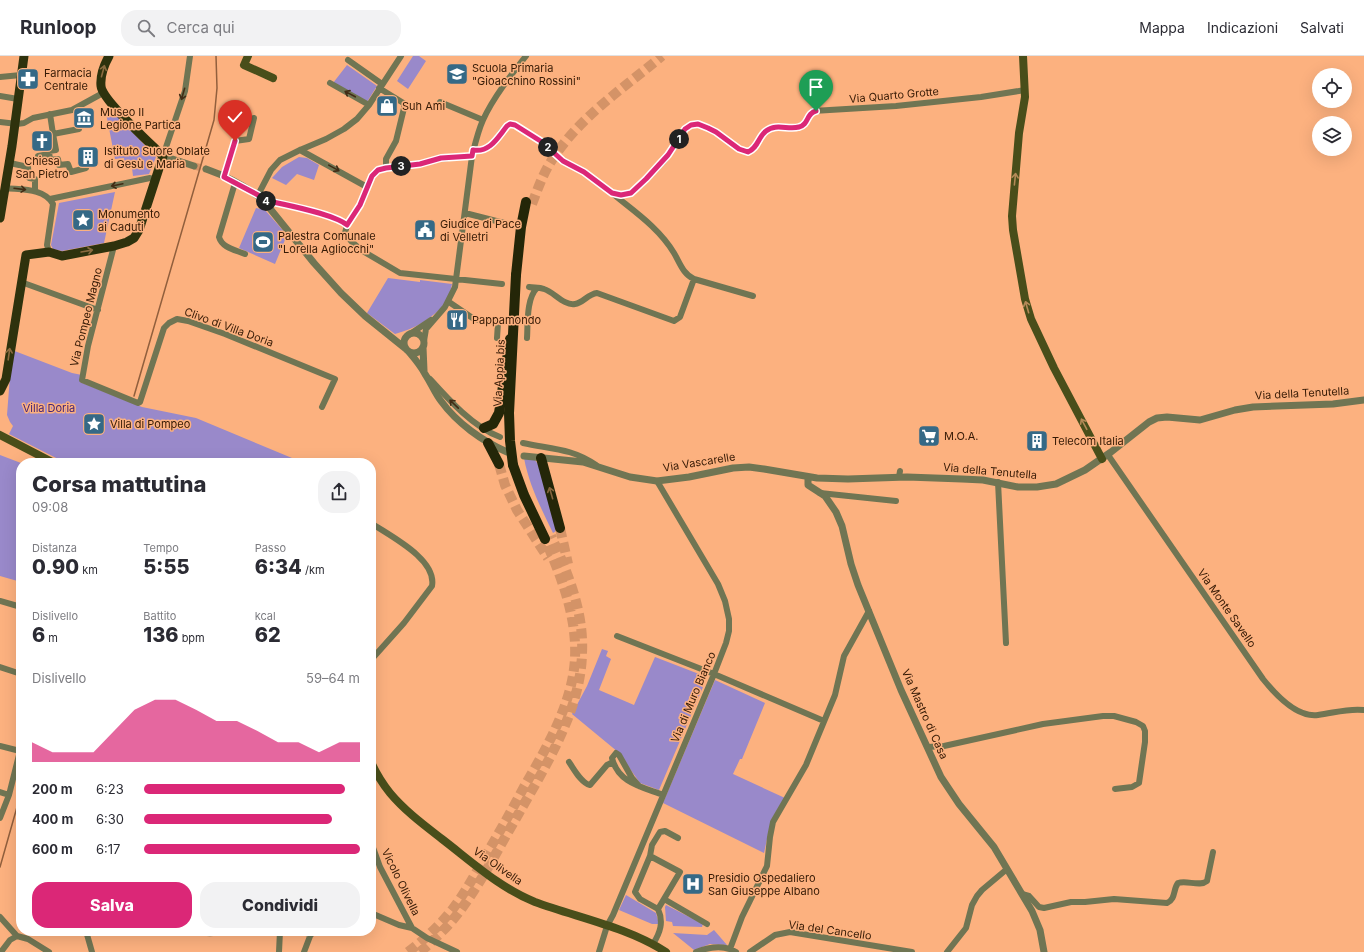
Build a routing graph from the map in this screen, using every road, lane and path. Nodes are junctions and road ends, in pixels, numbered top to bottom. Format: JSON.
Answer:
{"nodes":[{"id":1,"x":24,"y":56,"type":"edge"},
{"id":2,"x":109,"y":56,"type":"edge"},
{"id":3,"x":190,"y":56,"type":"edge"},
{"id":4,"x":248,"y":56,"type":"edge"},
{"id":5,"x":401,"y":56,"type":"edge"},
{"id":6,"x":526,"y":56,"type":"edge"},
{"id":7,"x":1023,"y":56,"type":"edge"},
{"id":8,"x":348,"y":60,"type":"dead end"},
{"id":9,"x":21,"y":75,"type":"junction"},
{"id":10,"x":0,"y":77,"type":"edge"},
{"id":11,"x":273,"y":78,"type":"dead end"},
{"id":12,"x":330,"y":83,"type":"dead end"},
{"id":13,"x":381,"y":86,"type":"junction"},
{"id":14,"x":1025,"y":90,"type":"junction"},
{"id":15,"x":103,"y":93,"type":"junction"},
{"id":16,"x":0,"y":96,"type":"edge"},
{"id":17,"x":18,"y":99,"type":"junction"},
{"id":18,"x":440,"y":102,"type":"dead end"},
{"id":19,"x":369,"y":104,"type":"junction"},
{"id":20,"x":50,"y":114,"type":"junction"},
{"id":21,"x":254,"y":118,"type":"dead end"},
{"id":22,"x":483,"y":120,"type":"junction"},
{"id":23,"x":0,"y":122,"type":"edge"},
{"id":24,"x":15,"y":123,"type":"junction"},
{"id":25,"x":79,"y":129,"type":"dead end"},
{"id":26,"x":53,"y":134,"type":"junction"},
{"id":27,"x":300,"y":150,"type":"junction"},
{"id":28,"x":473,"y":153,"type":"junction"},
{"id":29,"x":49,"y":154,"type":"junction"},
{"id":30,"x":38,"y":156,"type":"dead end"},
{"id":31,"x":162,"y":156,"type":"junction"},
{"id":32,"x":10,"y":163,"type":"junction"},
{"id":33,"x":194,"y":166,"type":"tunnel mouth"},
{"id":34,"x":86,"y":168,"type":"dead end"},
{"id":35,"x":386,"y":168,"type":"junction"},
{"id":36,"x":206,"y":169,"type":"tunnel mouth"},
{"id":37,"x":224,"y":177,"type":"junction"},
{"id":38,"x":155,"y":180,"type":"junction"},
{"id":39,"x":235,"y":183,"type":"junction"},
{"id":40,"x":367,"y":187,"type":"junction"},
{"id":41,"x":5,"y":188,"type":"junction"},
{"id":42,"x":35,"y":191,"type":"junction"},
{"id":43,"x":612,"y":193,"type":"junction"},
{"id":44,"x":260,"y":198,"type":"junction"},
{"id":45,"x":50,"y":199,"type":"junction"},
{"id":46,"x":529,"y":203,"type":"tunnel mouth"},
{"id":47,"x":465,"y":213,"type":"junction"},
{"id":48,"x":0,"y":218,"type":"edge"},
{"id":49,"x":508,"y":224,"type":"dead end"},
{"id":50,"x":347,"y":225,"type":"junction"},
{"id":51,"x":114,"y":246,"type":"junction"},
{"id":52,"x":49,"y":252,"type":"junction"},
{"id":53,"x":245,"y":254,"type":"dead end"},
{"id":54,"x":519,"y":276,"type":"junction"},
{"id":55,"x":457,"y":279,"type":"junction"},
{"id":56,"x":694,"y":279,"type":"junction"},
{"id":57,"x":21,"y":282,"type":"junction"},
{"id":58,"x":502,"y":284,"type":"dead end"},
{"id":59,"x":529,"y":287,"type":"dead end"},
{"id":60,"x":537,"y":288,"type":"junction"},
{"id":61,"x":753,"y":296,"type":"dead end"},
{"id":62,"x":449,"y":302,"type":"junction"},
{"id":63,"x":98,"y":310,"type":"junction"},
{"id":64,"x":514,"y":317,"type":"junction"},
{"id":65,"x":436,"y":318,"type":"junction"},
{"id":66,"x":382,"y":330,"type":"junction"},
{"id":67,"x":408,"y":335,"type":"junction"},
{"id":68,"x":497,"y":338,"type":"dead end"},
{"id":69,"x":527,"y":338,"type":"dead end"},
{"id":70,"x":424,"y":344,"type":"junction"},
{"id":71,"x":408,"y":350,"type":"junction"},
{"id":72,"x":425,"y":373,"type":"junction"},
{"id":73,"x":0,"y":391,"type":"edge"},
{"id":74,"x":1364,"y":400,"type":"edge"},
{"id":75,"x":138,"y":403,"type":"joint"},
{"id":76,"x":322,"y":407,"type":"dead end"},
{"id":77,"x":484,"y":428,"type":"junction"},
{"id":78,"x":0,"y":435,"type":"edge"},
{"id":79,"x":500,"y":437,"type":"dead end"},
{"id":80,"x":488,"y":442,"type":"junction"},
{"id":81,"x":522,"y":443,"type":"dead end"},
{"id":82,"x":507,"y":452,"type":"dead end"},
{"id":83,"x":1105,"y":457,"type":"junction"},
{"id":84,"x":44,"y":458,"type":"edge"},
{"id":85,"x":541,"y":458,"type":"junction"},
{"id":86,"x":519,"y":462,"type":"junction"},
{"id":87,"x":499,"y":464,"type":"tunnel mouth"},
{"id":88,"x":597,"y":466,"type":"junction"},
{"id":89,"x":808,"y":477,"type":"junction"},
{"id":90,"x":657,"y":480,"type":"junction"},
{"id":91,"x":998,"y":482,"type":"junction"},
{"id":92,"x":820,"y":493,"type":"junction"},
{"id":93,"x":896,"y":501,"type":"dead end"},
{"id":94,"x":376,"y":527,"type":"edge"},
{"id":95,"x":560,"y":528,"type":"tunnel mouth"},
{"id":96,"x":548,"y":538,"type":"tunnel mouth"},
{"id":97,"x":0,"y":603,"type":"edge"},
{"id":98,"x":16,"y":606,"type":"edge"},
{"id":99,"x":869,"y":611,"type":"junction"},
{"id":100,"x":617,"y":636,"type":"dead end"},
{"id":101,"x":1006,"y":643,"type":"dead end"},
{"id":102,"x":376,"y":654,"type":"edge"},
{"id":103,"x":0,"y":667,"type":"edge"},
{"id":104,"x":16,"y":672,"type":"edge"},
{"id":105,"x":714,"y":674,"type":"junction"},
{"id":106,"x":1364,"y":710,"type":"edge"},
{"id":107,"x":824,"y":721,"type":"junction"},
{"id":108,"x":0,"y":746,"type":"edge"},
{"id":109,"x":928,"y":747,"type":"junction"},
{"id":110,"x":16,"y":748,"type":"edge"},
{"id":111,"x":569,"y":762,"type":"dead end"},
{"id":112,"x":612,"y":762,"type":"junction"},
{"id":113,"x":16,"y":764,"type":"edge"},
{"id":114,"x":376,"y":772,"type":"edge"},
{"id":115,"x":639,"y":786,"type":"junction"},
{"id":116,"x":1115,"y":789,"type":"dead end"},
{"id":117,"x":0,"y":792,"type":"edge"},
{"id":118,"x":663,"y":794,"type":"junction"},
{"id":119,"x":8,"y":795,"type":"junction"},
{"id":120,"x":0,"y":818,"type":"edge"},
{"id":121,"x":678,"y":838,"type":"dead end"},
{"id":122,"x":1213,"y":852,"type":"dead end"},
{"id":123,"x":376,"y":856,"type":"edge"},
{"id":124,"x":650,"y":856,"type":"junction"},
{"id":125,"x":1007,"y":869,"type":"junction"},
{"id":126,"x":1022,"y":894,"type":"junction"},
{"id":127,"x":664,"y":899,"type":"junction"},
{"id":128,"x":658,"y":909,"type":"junction"},
{"id":129,"x":376,"y":915,"type":"edge"},
{"id":130,"x":0,"y":917,"type":"edge"},
{"id":131,"x":707,"y":924,"type":"dead end"},
{"id":132,"x":607,"y":926,"type":"junction"},
{"id":133,"x":412,"y":928,"type":"junction"},
{"id":134,"x":16,"y":935,"type":"edge"},
{"id":135,"x":17,"y":936,"type":"joint"},
{"id":136,"x":87,"y":936,"type":"edge"},
{"id":137,"x":280,"y":936,"type":"edge"},
{"id":138,"x":311,"y":936,"type":"edge"},
{"id":139,"x":653,"y":944,"type":"junction"},
{"id":140,"x":733,"y":950,"type":"edge"},
{"id":141,"x":2,"y":952,"type":"edge"},
{"id":142,"x":49,"y":952,"type":"edge"},
{"id":143,"x":92,"y":952,"type":"edge"},
{"id":144,"x":279,"y":952,"type":"edge"},
{"id":145,"x":304,"y":952,"type":"edge"},
{"id":146,"x":457,"y":952,"type":"edge"},
{"id":147,"x":599,"y":952,"type":"edge"},
{"id":148,"x":666,"y":952,"type":"edge"},
{"id":149,"x":696,"y":952,"type":"edge"},
{"id":150,"x":750,"y":952,"type":"edge"},
{"id":151,"x":912,"y":952,"type":"edge"},
{"id":152,"x":948,"y":952,"type":"edge"},
{"id":153,"x":1044,"y":952,"type":"edge"}],
"edges":[{"from":1,"to":9,"type":"main road"},
{"from":15,"to":2,"type":"main road","one_way":true},
{"from":3,"to":31,"type":"street","one_way":true},
{"from":4,"to":11,"type":"main road"},
{"from":5,"to":13,"type":"street"},
{"from":6,"to":22,"type":"street"},
{"from":7,"to":14,"type":"main road"},
{"from":8,"to":13,"type":"street"},
{"from":9,"to":10,"type":"street"},
{"from":9,"to":17,"type":"main road"},
{"from":19,"to":12,"type":"street","one_way":true},
{"from":13,"to":19,"type":"street"},
{"from":13,"to":35,"type":"street"},
{"from":14,"to":43,"type":"street","name":"Via Quarto Grotte"},
{"from":83,"to":14,"type":"main road","one_way":true},
{"from":15,"to":20,"type":"street"},
{"from":15,"to":31,"type":"main road"},
{"from":16,"to":17,"type":"street"},
{"from":17,"to":24,"type":"main road"},
{"from":18,"to":22,"type":"street"},
{"from":19,"to":27,"type":"street"},
{"from":20,"to":24,"type":"street"},
{"from":20,"to":26,"type":"street"},
{"from":21,"to":37,"type":"street"},
{"from":22,"to":28,"type":"street"},
{"from":23,"to":24,"type":"street"},
{"from":24,"to":32,"type":"main road"},
{"from":25,"to":26,"type":"street"},
{"from":26,"to":29,"type":"street"},
{"from":27,"to":40,"type":"street","one_way":true},
{"from":27,"to":44,"type":"street"},
{"from":28,"to":35,"type":"street"},
{"from":28,"to":43,"type":"street"},
{"from":28,"to":47,"type":"street"},
{"from":29,"to":30,"type":"street"},
{"from":29,"to":34,"type":"street"},
{"from":31,"to":33,"type":"street"},
{"from":31,"to":38,"type":"main road"},
{"from":32,"to":41,"type":"main road"},
{"from":32,"to":42,"type":"street"},
{"from":35,"to":40,"type":"street"},
{"from":36,"to":37,"type":"street"},
{"from":37,"to":39,"type":"street"},
{"from":38,"to":45,"type":"street","one_way":true},
{"from":38,"to":51,"type":"main road"},
{"from":39,"to":44,"type":"street"},
{"from":39,"to":53,"type":"street"},
{"from":40,"to":50,"type":"street"},
{"from":41,"to":42,"type":"street","one_way":true},
{"from":41,"to":48,"type":"main road"},
{"from":42,"to":45,"type":"street"},
{"from":43,"to":56,"type":"street"},
{"from":44,"to":50,"type":"street"},
{"from":44,"to":66,"type":"street"},
{"from":45,"to":52,"type":"street"},
{"from":46,"to":54,"type":"highway","name":"Via Appia bis"},
{"from":47,"to":49,"type":"street"},
{"from":47,"to":55,"type":"street"},
{"from":50,"to":55,"type":"street"},
{"from":52,"to":51,"type":"main road","one_way":true},
{"from":51,"to":63,"type":"street","name":"Via Pompeo Magno"},
{"from":52,"to":57,"type":"main road"},
{"from":54,"to":64,"type":"highway","name":"Via Appia bis","bridge":true},
{"from":54,"to":86,"type":"highway","name":"Via Appia bis"},
{"from":55,"to":58,"type":"street"},
{"from":55,"to":62,"type":"street"},
{"from":56,"to":60,"type":"street"},
{"from":56,"to":61,"type":"street"},
{"from":57,"to":63,"type":"street"},
{"from":73,"to":57,"type":"main road","one_way":true},
{"from":59,"to":60,"type":"street"},
{"from":60,"to":69,"type":"street"},
{"from":62,"to":65,"type":"street"},
{"from":62,"to":68,"type":"street"},
{"from":63,"to":75,"type":"street","name":"Via Pompeo Magno"},
{"from":64,"to":77,"type":"highway","bridge":true},
{"from":64,"to":86,"type":"highway","name":"Via Appia bis","bridge":true},
{"from":65,"to":67,"type":"street"},
{"from":65,"to":70,"type":"street"},
{"from":66,"to":67,"type":"street"},
{"from":66,"to":71,"type":"street"},
{"from":67,"to":70,"type":"street"},
{"from":67,"to":71,"type":"street"},
{"from":70,"to":71,"type":"street"},
{"from":70,"to":72,"type":"street"},
{"from":71,"to":72,"type":"street"},
{"from":77,"to":72,"type":"street","one_way":true},
{"from":72,"to":80,"type":"street"},
{"from":74,"to":83,"type":"street","name":"Via della Tenutella"},
{"from":75,"to":76,"type":"street","name":"Clivo di Villa Doria"},
{"from":77,"to":79,"type":"street"},
{"from":78,"to":84,"type":"main road"},
{"from":80,"to":82,"type":"street"},
{"from":80,"to":87,"type":"highway"},
{"from":81,"to":88,"type":"street"},
{"from":83,"to":91,"type":"street","name":"Via della Tenutella"},
{"from":83,"to":106,"type":"street","name":"Via Monte Savello"},
{"from":85,"to":86,"type":"street","name":"Via Vascarelle"},
{"from":85,"to":88,"type":"street","name":"Via Vascarelle"},
{"from":95,"to":85,"type":"highway","one_way":true},
{"from":86,"to":96,"type":"highway","name":"Via Appia bis"},
{"from":88,"to":90,"type":"street","name":"Via Vascarelle"},
{"from":89,"to":90,"type":"street","name":"Via Vascarelle"},
{"from":89,"to":91,"type":"street","name":"Via della Tenutella"},
{"from":89,"to":92,"type":"street","name":"Via Mastro di Casa"},
{"from":90,"to":105,"type":"street","name":"Via di Muro Bianco"},
{"from":91,"to":101,"type":"street"},
{"from":92,"to":93,"type":"street"},
{"from":92,"to":99,"type":"street","name":"Via Mastro di Casa"},
{"from":94,"to":102,"type":"street"},
{"from":97,"to":98,"type":"street"},
{"from":99,"to":107,"type":"street"},
{"from":99,"to":109,"type":"street","name":"Via Mastro di Casa"},
{"from":100,"to":105,"type":"street"},
{"from":103,"to":104,"type":"street"},
{"from":105,"to":107,"type":"street"},
{"from":105,"to":118,"type":"street","name":"Via di Muro Bianco"},
{"from":107,"to":140,"type":"street"},
{"from":108,"to":110,"type":"street"},
{"from":109,"to":116,"type":"street"},
{"from":109,"to":125,"type":"street","name":"Via Mastro di Casa"},
{"from":111,"to":112,"type":"street"},
{"from":112,"to":115,"type":"street"},
{"from":112,"to":115,"type":"street"},
{"from":113,"to":119,"type":"street"},
{"from":114,"to":132,"type":"main road","name":"Via Olivella"},
{"from":115,"to":118,"type":"street"},
{"from":117,"to":119,"type":"street"},
{"from":118,"to":132,"type":"street","name":"Via di Muro Bianco"},
{"from":119,"to":120,"type":"street"},
{"from":121,"to":124,"type":"street"},
{"from":122,"to":126,"type":"street"},
{"from":123,"to":133,"type":"street","name":"Vicolo Olivella"},
{"from":124,"to":127,"type":"street"},
{"from":124,"to":128,"type":"street"},
{"from":125,"to":126,"type":"street","name":"Via Mastro di Casa"},
{"from":125,"to":152,"type":"street"},
{"from":126,"to":153,"type":"street","name":"Via Mastro di Casa"},
{"from":127,"to":128,"type":"street"},
{"from":127,"to":131,"type":"street"},
{"from":128,"to":139,"type":"street"},
{"from":129,"to":133,"type":"street"},
{"from":130,"to":134,"type":"street"},
{"from":132,"to":139,"type":"main road","name":"Via Olivella"},
{"from":132,"to":147,"type":"street","name":"Via di Muro Bianco"},
{"from":133,"to":146,"type":"street","name":"Vicolo Olivella"},
{"from":135,"to":141,"type":"street"},
{"from":135,"to":142,"type":"street"},
{"from":136,"to":143,"type":"street"},
{"from":137,"to":144,"type":"street"},
{"from":138,"to":145,"type":"street"},
{"from":139,"to":148,"type":"main road","name":"Via Olivella"},
{"from":140,"to":149,"type":"street"},
{"from":150,"to":151,"type":"street","name":"Via del Cancello"}]}
